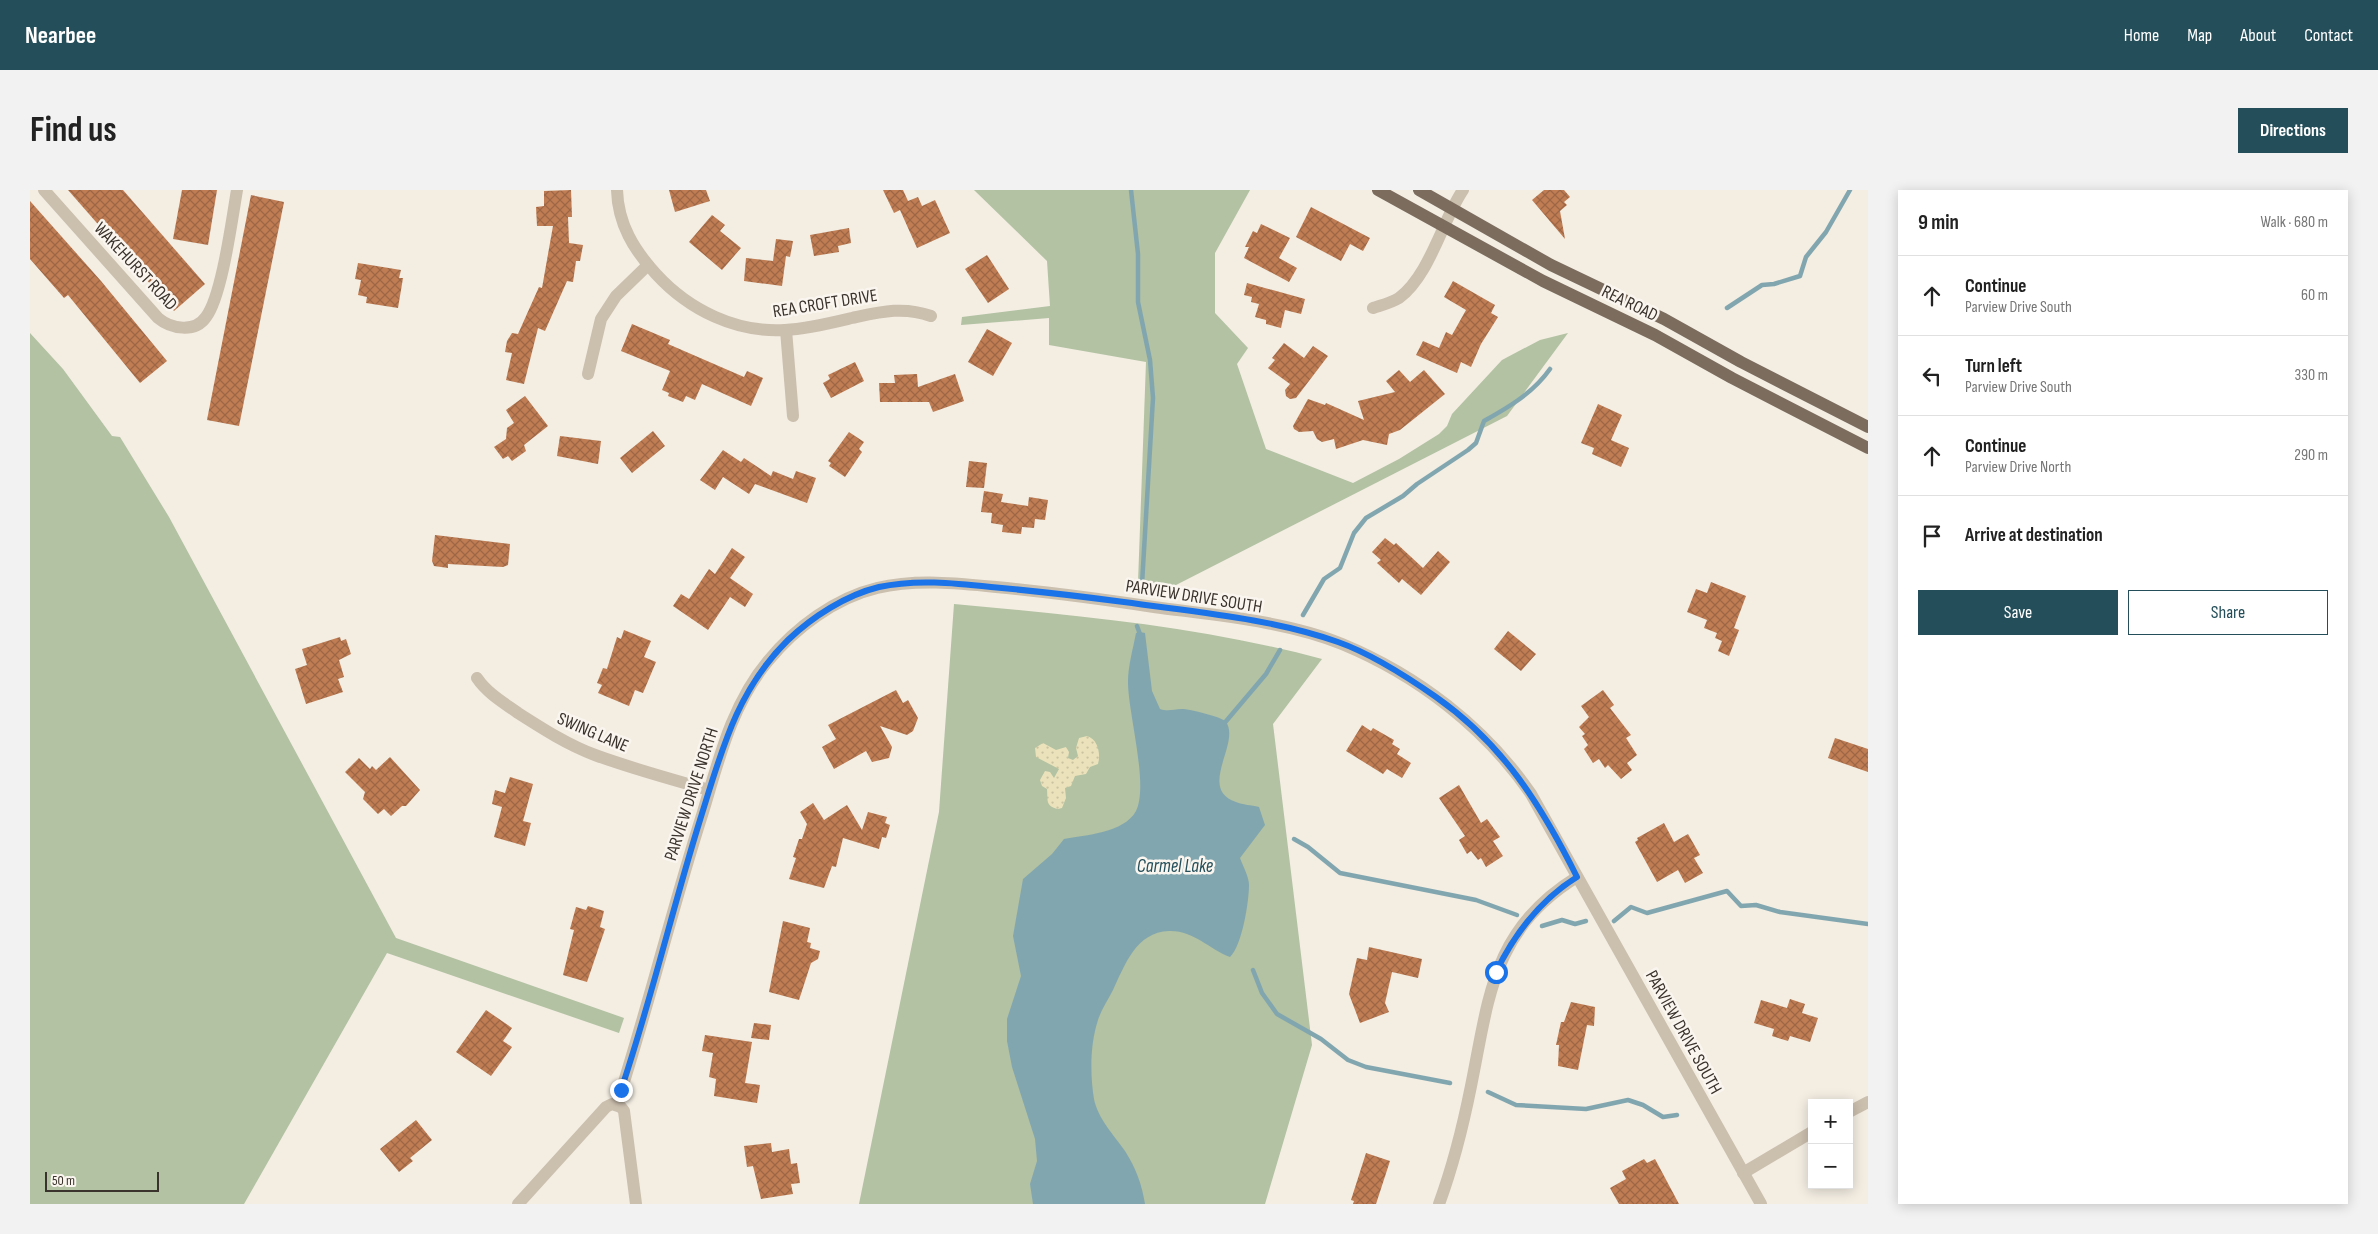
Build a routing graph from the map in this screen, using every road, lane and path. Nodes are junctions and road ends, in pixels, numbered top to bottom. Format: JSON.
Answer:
{"nodes":[{"id":1,"x":44,"y":190,"type":"edge"},
{"id":2,"x":237,"y":190,"type":"edge"},
{"id":3,"x":617,"y":190,"type":"edge"},
{"id":4,"x":1378,"y":190,"type":"edge"},
{"id":5,"x":1419,"y":190,"type":"edge"},
{"id":6,"x":1463,"y":190,"type":"edge"},
{"id":7,"x":1451,"y":207,"type":"junction"},
{"id":8,"x":1444,"y":227,"type":"junction"},
{"id":9,"x":648,"y":265,"type":"junction"},
{"id":10,"x":1373,"y":308,"type":"dead end"},
{"id":11,"x":931,"y":316,"type":"dead end"},
{"id":12,"x":786,"y":330,"type":"junction"},
{"id":13,"x":588,"y":374,"type":"dead end"},
{"id":14,"x":793,"y":416,"type":"dead end"},
{"id":15,"x":1868,"y":427,"type":"edge"},
{"id":16,"x":1868,"y":448,"type":"edge"},
{"id":17,"x":939,"y":584,"type":"joint"},
{"id":18,"x":477,"y":678,"type":"dead end"},
{"id":19,"x":710,"y":790,"type":"junction"},
{"id":20,"x":1577,"y":877,"type":"junction"},
{"id":21,"x":1868,"y":1102,"type":"edge"},
{"id":22,"x":614,"y":1104,"type":"junction"},
{"id":23,"x":1853,"y":1110,"type":"edge"},
{"id":24,"x":1808,"y":1134,"type":"edge"},
{"id":25,"x":1743,"y":1173,"type":"junction"},
{"id":26,"x":518,"y":1204,"type":"edge"},
{"id":27,"x":636,"y":1204,"type":"edge"},
{"id":28,"x":1439,"y":1204,"type":"edge"},
{"id":29,"x":1761,"y":1204,"type":"edge"}],
"edges":[{"from":1,"to":2,"type":"street","name":"WAKEHURST ROAD"},
{"from":3,"to":9,"type":"street","name":"REA CROFT DRIVE"},
{"from":4,"to":8,"type":"main road","name":"REA ROAD"},
{"from":5,"to":7,"type":"main road","name":"REA ROAD"},
{"from":6,"to":7,"type":"street"},
{"from":7,"to":8,"type":"street"},
{"from":7,"to":15,"type":"main road","name":"REA ROAD"},
{"from":8,"to":10,"type":"street"},
{"from":8,"to":16,"type":"main road","name":"REA ROAD"},
{"from":9,"to":12,"type":"street","name":"REA CROFT DRIVE"},
{"from":9,"to":13,"type":"street"},
{"from":11,"to":12,"type":"street","name":"REA CROFT DRIVE"},
{"from":12,"to":14,"type":"street"},
{"from":17,"to":19,"type":"street","name":"PARVIEW DRIVE NORTH"},
{"from":17,"to":20,"type":"street","name":"PARVIEW DRIVE SOUTH"},
{"from":18,"to":19,"type":"street","name":"SWING LANE"},
{"from":19,"to":22,"type":"street","name":"PARVIEW DRIVE NORTH"},
{"from":20,"to":25,"type":"street","name":"PARVIEW DRIVE SOUTH"},
{"from":20,"to":28,"type":"street"},
{"from":21,"to":23,"type":"street"},
{"from":22,"to":26,"type":"street","name":"PARVIEW DRIVE NORTH"},
{"from":22,"to":27,"type":"street"},
{"from":24,"to":25,"type":"street"},
{"from":25,"to":29,"type":"street","name":"PARVIEW DRIVE SOUTH"}]}
